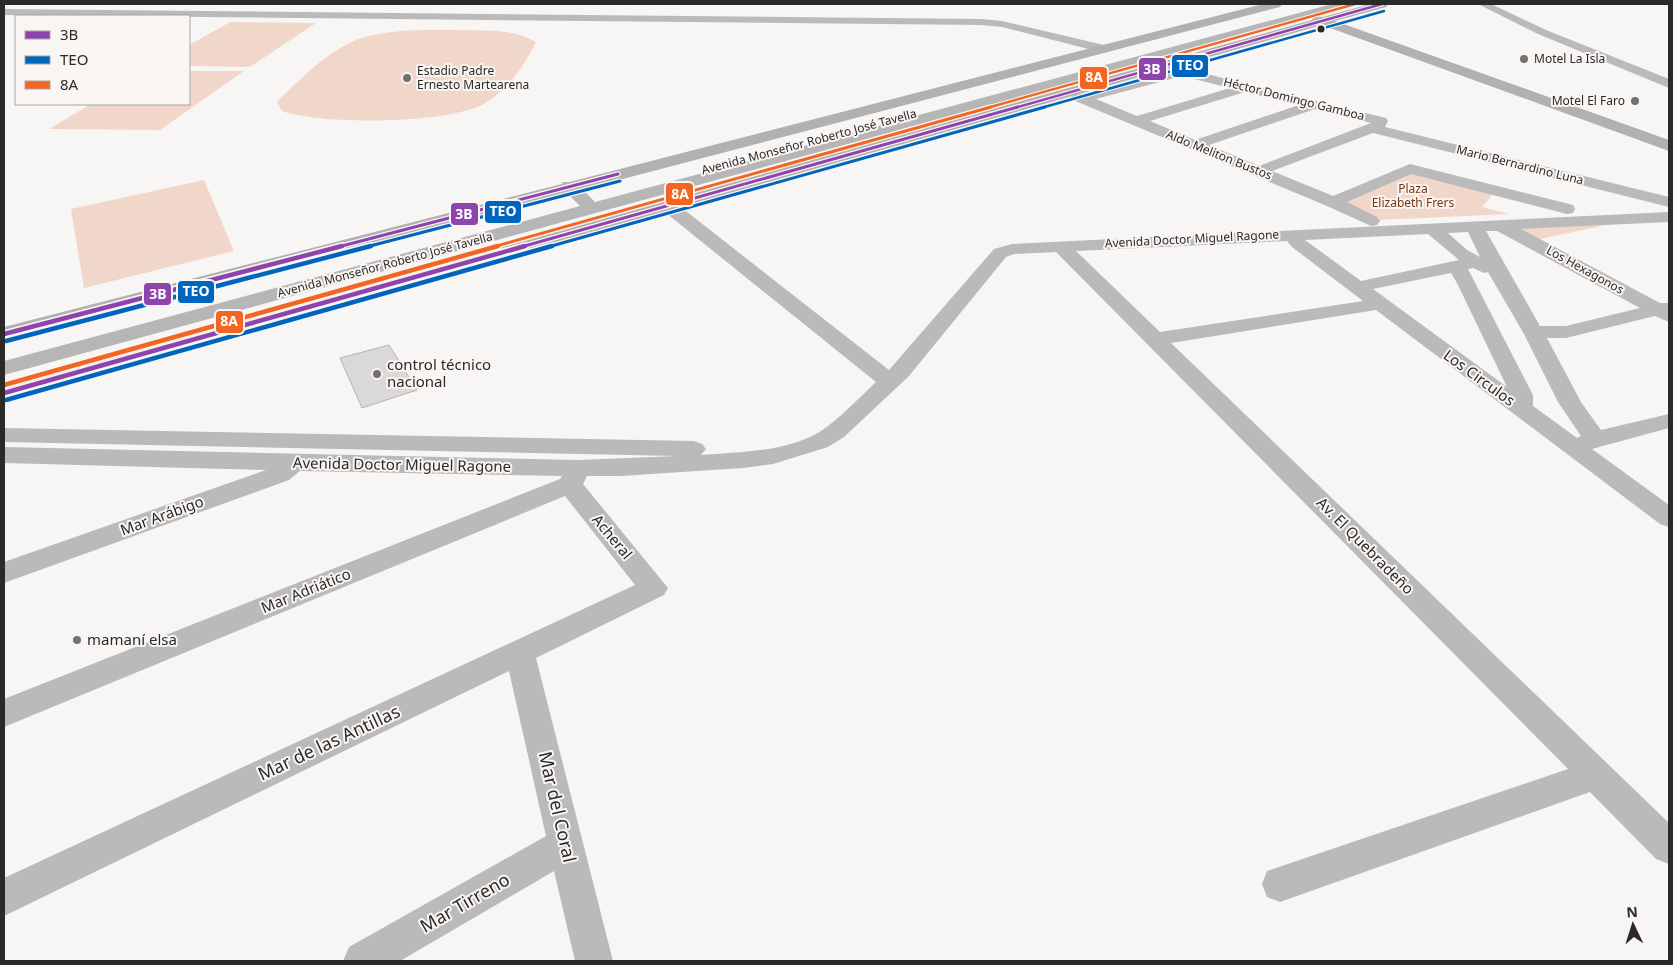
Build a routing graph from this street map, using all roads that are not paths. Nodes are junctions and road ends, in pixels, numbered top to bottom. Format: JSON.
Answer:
{"nodes":[{"id":1,"x":1278,"y":4,"type":"edge"},
{"id":2,"x":1344,"y":4,"type":"edge"},
{"id":3,"x":1382,"y":4,"type":"edge"},
{"id":4,"x":1483,"y":4,"type":"edge"},
{"id":5,"x":1361,"y":10,"type":"junction"},
{"id":6,"x":4,"y":12,"type":"edge"},
{"id":7,"x":1313,"y":12,"type":"edge"},
{"id":8,"x":1280,"y":33,"type":"junction"},
{"id":9,"x":1374,"y":39,"type":"junction"},
{"id":10,"x":1104,"y":56,"type":"junction"},
{"id":11,"x":1669,"y":84,"type":"edge"},
{"id":12,"x":1246,"y":87,"type":"junction"},
{"id":13,"x":1074,"y":96,"type":"junction"},
{"id":14,"x":1315,"y":104,"type":"junction"},
{"id":15,"x":1136,"y":121,"type":"junction"},
{"id":16,"x":1376,"y":124,"type":"junction"},
{"id":17,"x":1394,"y":134,"type":"junction"},
{"id":18,"x":1669,"y":141,"type":"edge"},
{"id":19,"x":1195,"y":145,"type":"junction"},
{"id":20,"x":1669,"y":146,"type":"edge"},
{"id":21,"x":1410,"y":169,"type":"junction"},
{"id":22,"x":1259,"y":172,"type":"junction"},
{"id":23,"x":753,"y":180,"type":"junction"},
{"id":24,"x":681,"y":185,"type":"junction"},
{"id":25,"x":569,"y":186,"type":"junction"},
{"id":26,"x":586,"y":202,"type":"junction"},
{"id":27,"x":1332,"y":202,"type":"junction"},
{"id":28,"x":1669,"y":202,"type":"edge"},
{"id":29,"x":667,"y":205,"type":"junction"},
{"id":30,"x":1567,"y":209,"type":"dead end"},
{"id":31,"x":1669,"y":217,"type":"edge"},
{"id":32,"x":1636,"y":219,"type":"junction"},
{"id":33,"x":1371,"y":221,"type":"dead end"},
{"id":34,"x":1501,"y":225,"type":"junction"},
{"id":35,"x":1475,"y":227,"type":"junction"},
{"id":36,"x":1432,"y":228,"type":"junction"},
{"id":37,"x":1291,"y":234,"type":"junction"},
{"id":38,"x":1060,"y":246,"type":"junction"},
{"id":39,"x":1540,"y":246,"type":"junction"},
{"id":40,"x":1473,"y":262,"type":"junction"},
{"id":41,"x":1358,"y":287,"type":"junction"},
{"id":42,"x":1378,"y":304,"type":"junction"},
{"id":43,"x":1665,"y":311,"type":"edge"},
{"id":44,"x":1533,"y":332,"type":"junction"},
{"id":45,"x":4,"y":334,"type":"edge"},
{"id":46,"x":1154,"y":339,"type":"junction"},
{"id":47,"x":4,"y":358,"type":"edge"},
{"id":48,"x":4,"y":368,"type":"edge"},
{"id":49,"x":890,"y":382,"type":"junction"},
{"id":50,"x":4,"y":393,"type":"edge"},
{"id":51,"x":1521,"y":409,"type":"junction"},
{"id":52,"x":1669,"y":421,"type":"edge"},
{"id":53,"x":4,"y":435,"type":"edge"},
{"id":54,"x":1596,"y":439,"type":"junction"},
{"id":55,"x":307,"y":442,"type":"junction"},
{"id":56,"x":1573,"y":448,"type":"junction"},
{"id":57,"x":4,"y":455,"type":"edge"},
{"id":58,"x":294,"y":463,"type":"junction"},
{"id":59,"x":578,"y":467,"type":"junction"},
{"id":60,"x":1669,"y":518,"type":"edge"},
{"id":61,"x":4,"y":573,"type":"edge"},
{"id":62,"x":654,"y":588,"type":"joint"},
{"id":63,"x":520,"y":652,"type":"junction"},
{"id":64,"x":4,"y":713,"type":"edge"},
{"id":65,"x":1596,"y":775,"type":"junction"},
{"id":66,"x":567,"y":844,"type":"junction"},
{"id":67,"x":1669,"y":847,"type":"edge"},
{"id":68,"x":1280,"y":884,"type":"dead end"},
{"id":69,"x":4,"y":897,"type":"edge"},
{"id":70,"x":363,"y":961,"type":"edge"},
{"id":71,"x":594,"y":961,"type":"edge"}],
"edges":[{"from":1,"to":7,"type":"main road"},
{"from":1,"to":10,"type":"main road"},
{"from":2,"to":7,"type":"highway","name":"Avenida Monseñor Roberto José Tavella"},
{"from":3,"to":5,"type":"main road"},
{"from":4,"to":11,"type":"street"},
{"from":5,"to":7,"type":"main road"},
{"from":5,"to":18,"type":"main road"},
{"from":6,"to":10,"type":"street"},
{"from":7,"to":8,"type":"main road"},
{"from":7,"to":9,"type":"main road"},
{"from":7,"to":10,"type":"highway","name":"Avenida Monseñor Roberto José Tavella"},
{"from":7,"to":24,"type":"highway","name":"Avenida Monseñor Roberto José Tavella"},
{"from":8,"to":9,"type":"main road"},
{"from":8,"to":13,"type":"main road"},
{"from":9,"to":20,"type":"main road"},
{"from":10,"to":25,"type":"main road"},
{"from":10,"to":26,"type":"highway","name":"Avenida Monseñor Roberto José Tavella"},
{"from":12,"to":13,"type":"street","name":"Héctor Domingo Gamboa"},
{"from":12,"to":14,"type":"street","name":"Héctor Domingo Gamboa"},
{"from":12,"to":15,"type":"street"},
{"from":13,"to":15,"type":"street","name":"Aldo Meliton Bustos"},
{"from":13,"to":23,"type":"main road"},
{"from":14,"to":16,"type":"street","name":"Héctor Domingo Gamboa"},
{"from":14,"to":19,"type":"street"},
{"from":15,"to":19,"type":"street","name":"Aldo Meliton Bustos"},
{"from":16,"to":17,"type":"street","name":"Mario Bernardino Luna"},
{"from":16,"to":22,"type":"street"},
{"from":17,"to":21,"type":"street"},
{"from":17,"to":28,"type":"street","name":"Mario Bernardino Luna"},
{"from":19,"to":22,"type":"street","name":"Aldo Meliton Bustos"},
{"from":21,"to":27,"type":"street"},
{"from":21,"to":30,"type":"street"},
{"from":22,"to":27,"type":"street","name":"Aldo Meliton Bustos"},
{"from":23,"to":24,"type":"highway"},
{"from":23,"to":29,"type":"main road"},
{"from":24,"to":48,"type":"highway","name":"Avenida Monseñor Roberto José Tavella"},
{"from":25,"to":26,"type":"highway"},
{"from":25,"to":45,"type":"main road"},
{"from":26,"to":47,"type":"highway","name":"Avenida Monseñor Roberto José Tavella"},
{"from":27,"to":33,"type":"street","name":"Aldo Meliton Bustos"},
{"from":29,"to":49,"type":"street"},
{"from":29,"to":50,"type":"main road"},
{"from":31,"to":32,"type":"street","name":"Avenida Doctor Miguel Ragone"},
{"from":32,"to":34,"type":"street","name":"Avenida Doctor Miguel Ragone"},
{"from":32,"to":39,"type":"street"},
{"from":34,"to":35,"type":"street","name":"Avenida Doctor Miguel Ragone"},
{"from":34,"to":39,"type":"street","name":"Los Hexagonos"},
{"from":35,"to":36,"type":"street","name":"Avenida Doctor Miguel Ragone"},
{"from":35,"to":40,"type":"street"},
{"from":36,"to":37,"type":"street","name":"Avenida Doctor Miguel Ragone"},
{"from":36,"to":40,"type":"street"},
{"from":37,"to":38,"type":"street","name":"Avenida Doctor Miguel Ragone"},
{"from":37,"to":41,"type":"street","name":"Los Circulos"},
{"from":38,"to":46,"type":"street","name":"Av. El Quebradeño"},
{"from":38,"to":49,"type":"street","name":"Avenida Doctor Miguel Ragone"},
{"from":39,"to":43,"type":"street","name":"Los Hexagonos"},
{"from":40,"to":41,"type":"street"},
{"from":40,"to":44,"type":"street"},
{"from":40,"to":51,"type":"street"},
{"from":41,"to":42,"type":"street","name":"Los Circulos"},
{"from":42,"to":46,"type":"street"},
{"from":42,"to":51,"type":"street","name":"Los Circulos"},
{"from":43,"to":44,"type":"street"},
{"from":44,"to":54,"type":"street"},
{"from":46,"to":65,"type":"street","name":"Av. El Quebradeño"},
{"from":49,"to":59,"type":"street","name":"Avenida Doctor Miguel Ragone"},
{"from":51,"to":56,"type":"street","name":"Los Circulos"},
{"from":52,"to":54,"type":"street"},
{"from":53,"to":55,"type":"street","name":"Avenida Doctor Miguel Ragone"},
{"from":54,"to":56,"type":"street"},
{"from":55,"to":58,"type":"street","name":"Mar Arábigo"},
{"from":55,"to":59,"type":"street","name":"Avenida Doctor Miguel Ragone"},
{"from":56,"to":60,"type":"street","name":"Los Circulos"},
{"from":57,"to":58,"type":"street","name":"Avenida Doctor Miguel Ragone"},
{"from":58,"to":59,"type":"street","name":"Avenida Doctor Miguel Ragone"},
{"from":58,"to":61,"type":"street","name":"Mar Arábigo"},
{"from":59,"to":62,"type":"street","name":"Acheral"},
{"from":59,"to":64,"type":"street","name":"Mar Adriático"},
{"from":62,"to":63,"type":"street","name":"Mar de las Antillas"},
{"from":63,"to":66,"type":"street","name":"Mar del Coral"},
{"from":63,"to":69,"type":"street","name":"Mar de las Antillas"},
{"from":65,"to":67,"type":"street","name":"Av. El Quebradeño"},
{"from":65,"to":68,"type":"street"},
{"from":66,"to":70,"type":"street","name":"Mar Tirreno"},
{"from":66,"to":71,"type":"street","name":"Mar del Coral"}]}
